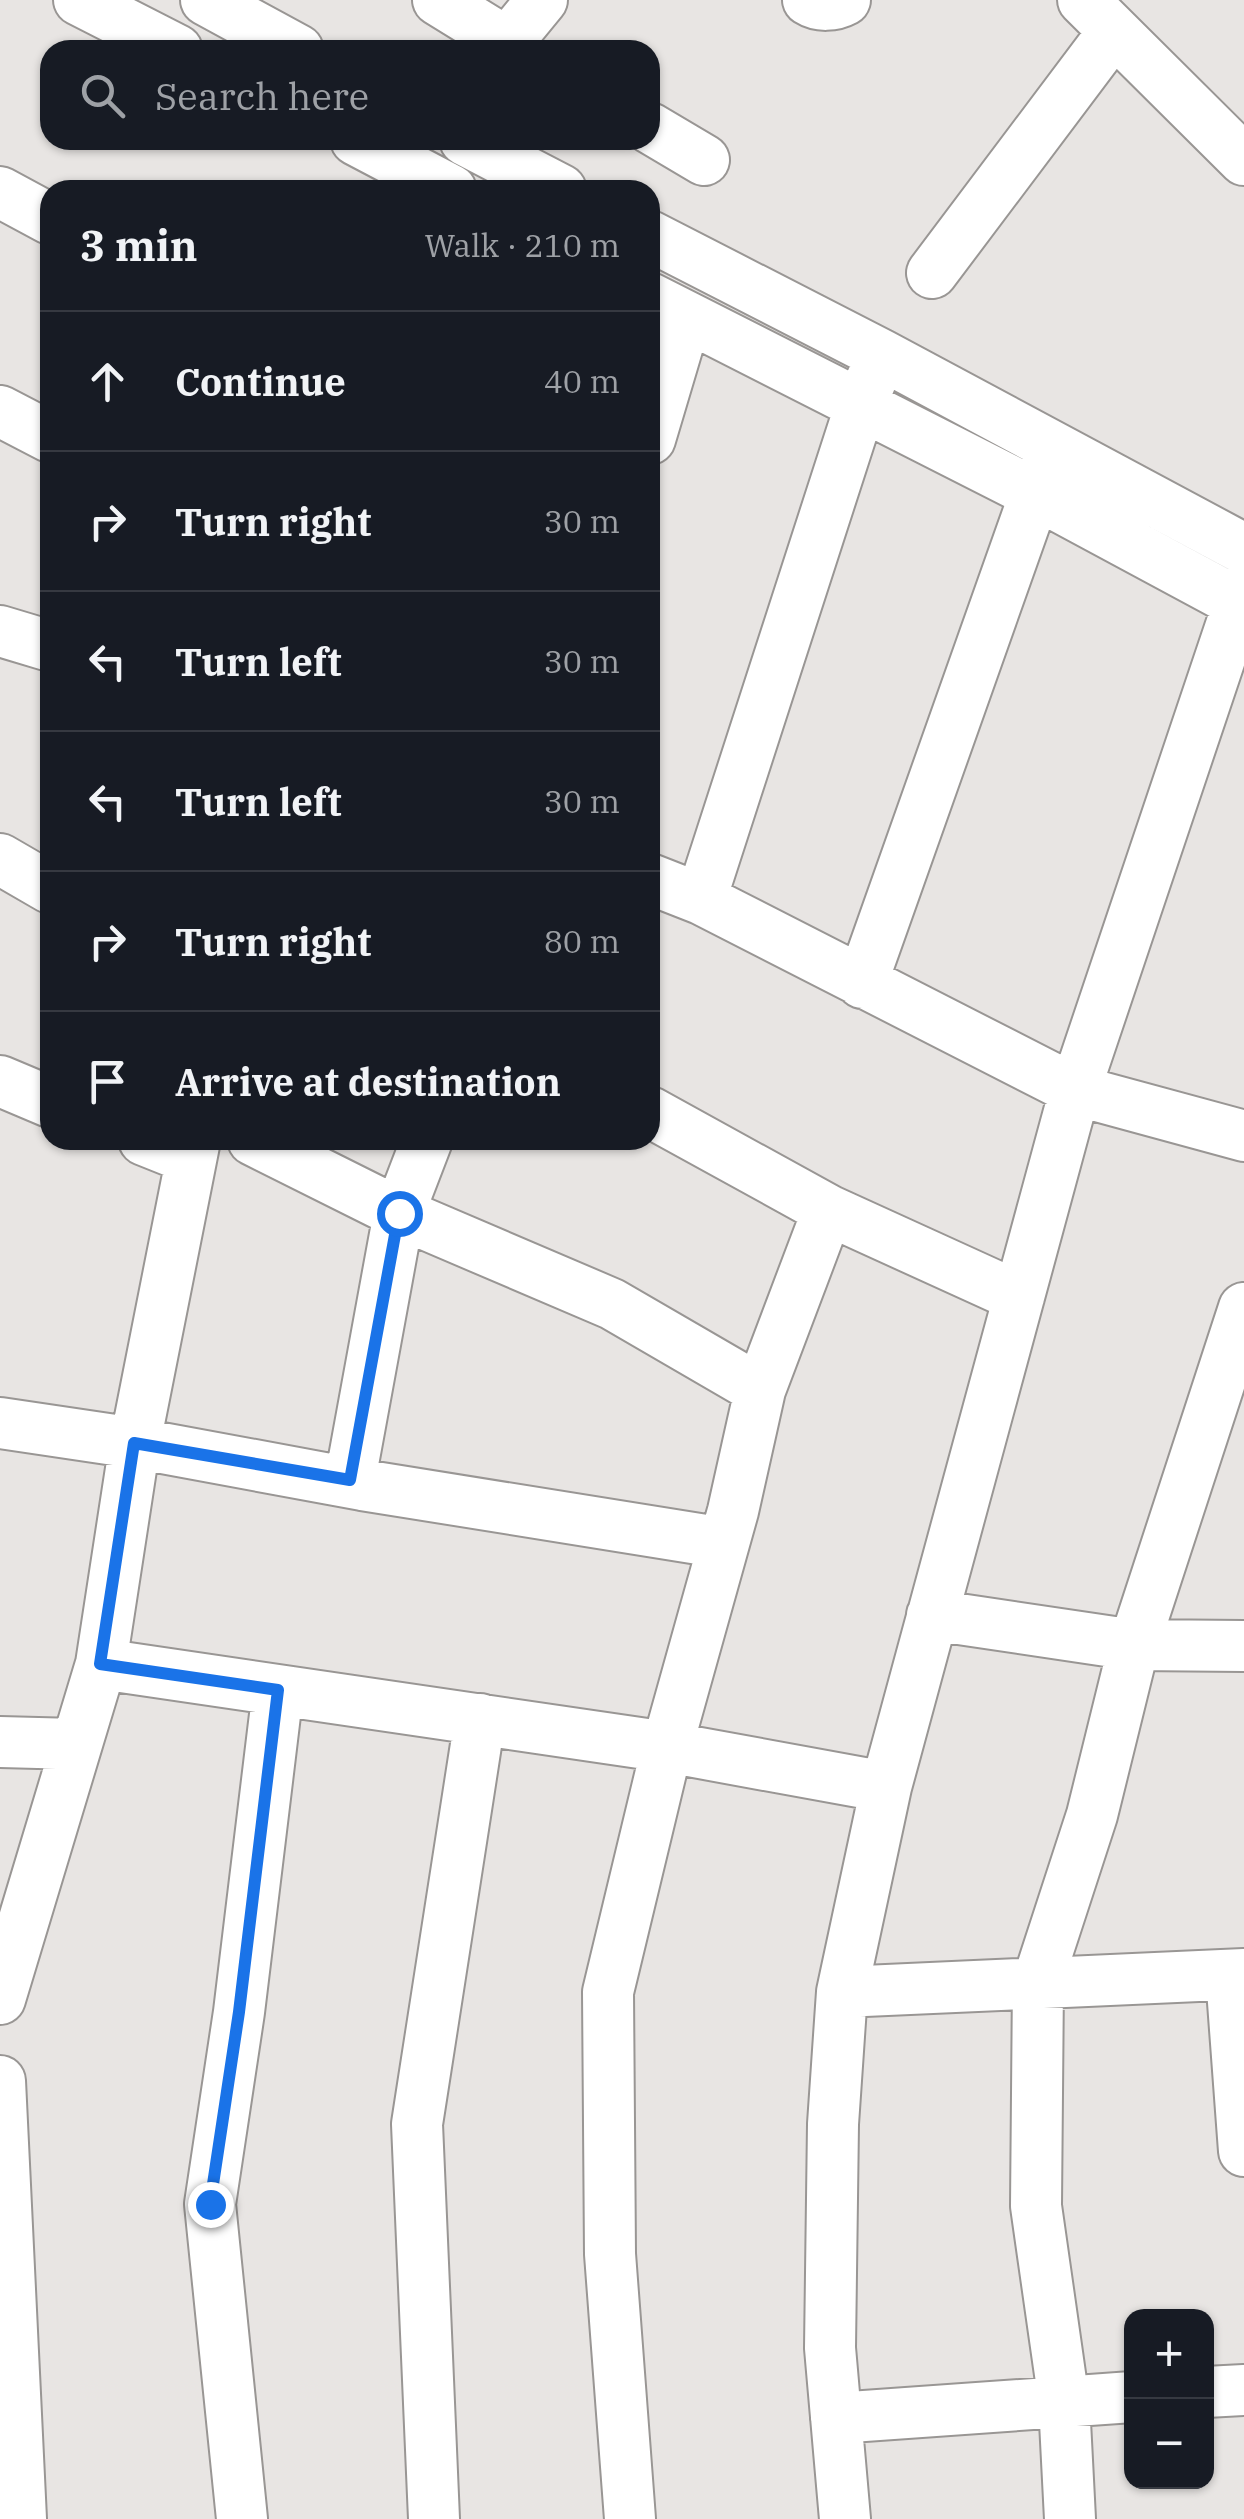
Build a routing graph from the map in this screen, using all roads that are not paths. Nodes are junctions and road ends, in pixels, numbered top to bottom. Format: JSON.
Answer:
{"nodes":[{"id":1,"x":79,"y":0,"type":"edge"},
{"id":2,"x":206,"y":0,"type":"edge"},
{"id":3,"x":438,"y":0,"type":"edge"},
{"id":4,"x":542,"y":0,"type":"edge"},
{"id":5,"x":808,"y":0,"type":"edge"},
{"id":6,"x":846,"y":0,"type":"edge"},
{"id":7,"x":1098,"y":16,"type":"edge"},
{"id":8,"x":157,"y":40,"type":"edge"},
{"id":9,"x":280,"y":40,"type":"edge"},
{"id":10,"x":497,"y":40,"type":"edge"},
{"id":11,"x":514,"y":40,"type":"edge"},
{"id":12,"x":660,"y":134,"type":"edge"},
{"id":13,"x":375,"y":150,"type":"edge"},
{"id":14,"x":481,"y":150,"type":"edge"},
{"id":15,"x":704,"y":160,"type":"dead end"},
{"id":16,"x":1244,"y":160,"type":"edge"},
{"id":17,"x":432,"y":180,"type":"edge"},
{"id":18,"x":531,"y":180,"type":"edge"},
{"id":19,"x":0,"y":192,"type":"edge"},
{"id":20,"x":40,"y":214,"type":"edge"},
{"id":21,"x":660,"y":241,"type":"edge"},
{"id":22,"x":932,"y":273,"type":"dead end"},
{"id":23,"x":668,"y":308,"type":"edge"},
{"id":24,"x":882,"y":355,"type":"junction"},
{"id":25,"x":660,"y":366,"type":"edge"},
{"id":26,"x":860,"y":407,"type":"junction"},
{"id":27,"x":0,"y":410,"type":"edge"},
{"id":28,"x":40,"y":432,"type":"edge"},
{"id":29,"x":1053,"y":447,"type":"junction"},
{"id":30,"x":1034,"y":493,"type":"junction"},
{"id":31,"x":1244,"y":549,"type":"edge"},
{"id":32,"x":1242,"y":598,"type":"edge"},
{"id":33,"x":0,"y":631,"type":"edge"},
{"id":34,"x":40,"y":643,"type":"edge"},
{"id":35,"x":0,"y":860,"type":"edge"},
{"id":36,"x":40,"y":882,"type":"edge"},
{"id":37,"x":660,"y":883,"type":"edge"},
{"id":38,"x":702,"y":899,"type":"junction"},
{"id":39,"x":862,"y":984,"type":"junction"},
{"id":40,"x":0,"y":1081,"type":"edge"},
{"id":41,"x":1075,"y":1090,"type":"junction"},
{"id":42,"x":40,"y":1098,"type":"edge"},
{"id":43,"x":660,"y":1118,"type":"edge"},
{"id":44,"x":1244,"y":1136,"type":"edge"},
{"id":45,"x":192,"y":1150,"type":"edge"},
{"id":46,"x":273,"y":1150,"type":"edge"},
{"id":47,"x":423,"y":1150,"type":"edge"},
{"id":48,"x":828,"y":1210,"type":"junction"},
{"id":49,"x":399,"y":1213,"type":"junction"},
{"id":50,"x":1019,"y":1297,"type":"junction"},
{"id":51,"x":1244,"y":1308,"type":"edge"},
{"id":52,"x":760,"y":1390,"type":"junction"},
{"id":53,"x":1226,"y":1418,"type":"edge"},
{"id":54,"x":0,"y":1423,"type":"edge"},
{"id":55,"x":134,"y":1443,"type":"junction"},
{"id":56,"x":350,"y":1480,"type":"junction"},
{"id":57,"x":724,"y":1543,"type":"junction"},
{"id":58,"x":932,"y":1615,"type":"junction"},
{"id":59,"x":1134,"y":1645,"type":"junction"},
{"id":60,"x":1244,"y":1646,"type":"edge"},
{"id":61,"x":100,"y":1664,"type":"junction"},
{"id":62,"x":278,"y":1690,"type":"junction"},
{"id":63,"x":480,"y":1719,"type":"junction"},
{"id":64,"x":0,"y":1742,"type":"edge"},
{"id":65,"x":76,"y":1744,"type":"junction"},
{"id":66,"x":667,"y":1746,"type":"junction"},
{"id":67,"x":886,"y":1787,"type":"junction"},
{"id":68,"x":1237,"y":1974,"type":"edge"},
{"id":69,"x":1038,"y":1981,"type":"junction"},
{"id":70,"x":842,"y":1992,"type":"junction"},
{"id":71,"x":0,"y":1999,"type":"edge"},
{"id":72,"x":0,"y":2082,"type":"edge"},
{"id":73,"x":1244,"y":2151,"type":"edge"},
{"id":74,"x":1244,"y":2390,"type":"edge"},
{"id":75,"x":1214,"y":2392,"type":"edge"},
{"id":76,"x":1124,"y":2398,"type":"edge"},
{"id":77,"x":1064,"y":2402,"type":"junction"},
{"id":78,"x":836,"y":2418,"type":"junction"},
{"id":79,"x":21,"y":2519,"type":"edge"},
{"id":80,"x":242,"y":2519,"type":"edge"},
{"id":81,"x":434,"y":2519,"type":"edge"},
{"id":82,"x":630,"y":2519,"type":"edge"},
{"id":83,"x":845,"y":2519,"type":"edge"},
{"id":84,"x":1070,"y":2519,"type":"edge"}],
"edges":[{"from":1,"to":8,"type":"street"},
{"from":2,"to":9,"type":"street"},
{"from":3,"to":10,"type":"street"},
{"from":4,"to":11,"type":"street"},
{"from":5,"to":6,"type":"street"},
{"from":7,"to":16,"type":"street"},
{"from":7,"to":22,"type":"street"},
{"from":12,"to":15,"type":"street"},
{"from":13,"to":17,"type":"street"},
{"from":14,"to":18,"type":"street"},
{"from":19,"to":20,"type":"street"},
{"from":21,"to":24,"type":"street"},
{"from":23,"to":25,"type":"street"},
{"from":23,"to":26,"type":"street"},
{"from":24,"to":26,"type":"street"},
{"from":24,"to":29,"type":"street"},
{"from":26,"to":30,"type":"street"},
{"from":26,"to":38,"type":"street"},
{"from":27,"to":28,"type":"street"},
{"from":29,"to":30,"type":"street"},
{"from":29,"to":31,"type":"street"},
{"from":30,"to":32,"type":"street"},
{"from":30,"to":39,"type":"street"},
{"from":32,"to":41,"type":"street"},
{"from":33,"to":34,"type":"street"},
{"from":35,"to":36,"type":"street"},
{"from":37,"to":38,"type":"street"},
{"from":38,"to":39,"type":"street"},
{"from":39,"to":41,"type":"street"},
{"from":40,"to":42,"type":"street"},
{"from":41,"to":44,"type":"street"},
{"from":41,"to":50,"type":"street"},
{"from":43,"to":48,"type":"street"},
{"from":45,"to":55,"type":"street"},
{"from":46,"to":49,"type":"street"},
{"from":47,"to":49,"type":"street"},
{"from":48,"to":50,"type":"street"},
{"from":48,"to":52,"type":"street"},
{"from":49,"to":52,"type":"street"},
{"from":49,"to":56,"type":"street"},
{"from":50,"to":58,"type":"street"},
{"from":51,"to":53,"type":"street"},
{"from":52,"to":57,"type":"street"},
{"from":53,"to":59,"type":"street"},
{"from":54,"to":55,"type":"street"},
{"from":55,"to":56,"type":"street"},
{"from":55,"to":61,"type":"street"},
{"from":56,"to":57,"type":"street"},
{"from":57,"to":66,"type":"street"},
{"from":58,"to":59,"type":"street"},
{"from":58,"to":67,"type":"street"},
{"from":59,"to":60,"type":"street"},
{"from":59,"to":69,"type":"street"},
{"from":61,"to":62,"type":"street"},
{"from":61,"to":65,"type":"street"},
{"from":62,"to":63,"type":"street"},
{"from":62,"to":80,"type":"street"},
{"from":63,"to":66,"type":"street"},
{"from":63,"to":81,"type":"street"},
{"from":64,"to":65,"type":"street"},
{"from":65,"to":71,"type":"street"},
{"from":66,"to":67,"type":"street"},
{"from":66,"to":82,"type":"street"},
{"from":67,"to":70,"type":"street"},
{"from":68,"to":69,"type":"street"},
{"from":68,"to":73,"type":"street"},
{"from":69,"to":70,"type":"street"},
{"from":69,"to":77,"type":"street"},
{"from":70,"to":78,"type":"street"},
{"from":72,"to":79,"type":"street"},
{"from":74,"to":75,"type":"street"},
{"from":76,"to":77,"type":"street"},
{"from":77,"to":78,"type":"street"},
{"from":77,"to":84,"type":"street"},
{"from":78,"to":83,"type":"street"}]}
